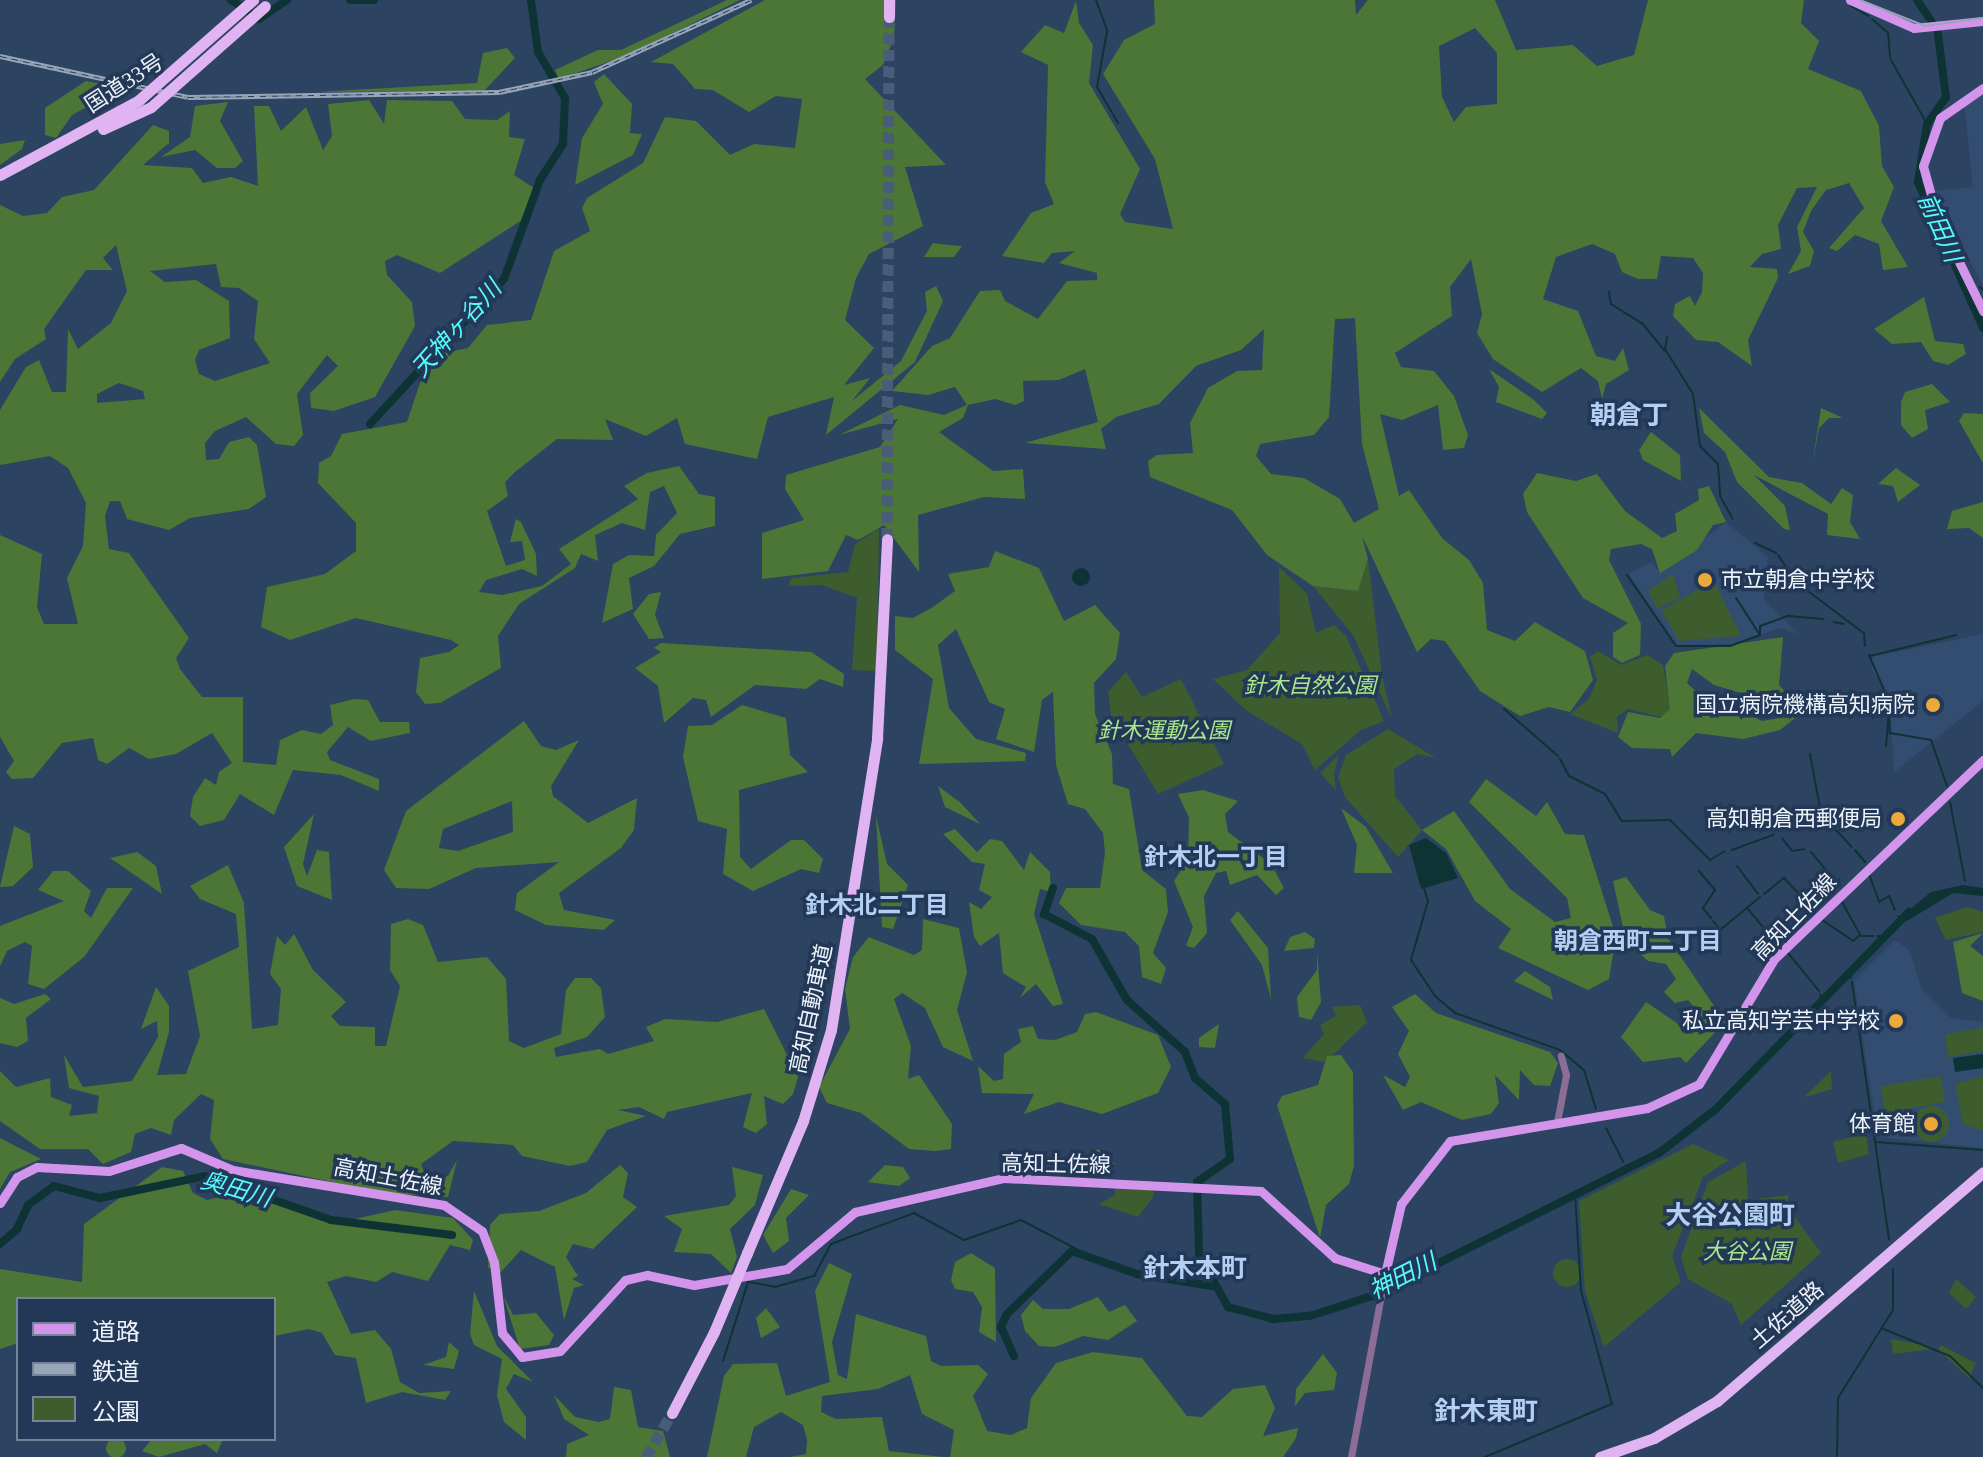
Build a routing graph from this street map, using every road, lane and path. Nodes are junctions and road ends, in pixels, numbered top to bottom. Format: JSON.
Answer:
{"nodes":[{"id":1,"x":246,"y":0,"type":"edge"},
{"id":2,"x":889,"y":0,"type":"edge"},
{"id":3,"x":1850,"y":0,"type":"edge"},
{"id":4,"x":262,"y":2,"type":"edge"},
{"id":5,"x":889,"y":17,"type":"tunnel mouth"},
{"id":6,"x":1983,"y":21,"type":"edge"},
{"id":7,"x":1983,"y":88,"type":"edge"},
{"id":8,"x":136,"y":98,"type":"junction"},
{"id":9,"x":55,"y":149,"type":"junction"},
{"id":10,"x":0,"y":175,"type":"edge"},
{"id":11,"x":1983,"y":311,"type":"edge"},
{"id":12,"x":887,"y":539,"type":"tunnel mouth"},
{"id":13,"x":1983,"y":760,"type":"edge"},
{"id":14,"x":1561,"y":1056,"type":"dead end"},
{"id":15,"x":1557,"y":1122,"type":"junction"},
{"id":16,"x":1983,"y":1172,"type":"edge"},
{"id":17,"x":1983,"y":1181,"type":"edge"},
{"id":18,"x":0,"y":1203,"type":"edge"},
{"id":19,"x":1385,"y":1274,"type":"junction"},
{"id":20,"x":672,"y":1413,"type":"tunnel mouth"},
{"id":21,"x":1351,"y":1457,"type":"edge"},
{"id":22,"x":1600,"y":1457,"type":"edge"},
{"id":23,"x":1622,"y":1457,"type":"edge"}],
"edges":[{"from":1,"to":8,"type":"highway","bridge":true},
{"from":2,"to":5,"type":"highway"},
{"from":3,"to":6,"type":"main road"},
{"from":4,"to":8,"type":"highway","name":"国道33号","bridge":true},
{"from":4,"to":9,"type":"highway","bridge":true},
{"from":7,"to":11,"type":"main road"},
{"from":8,"to":9,"type":"highway"},
{"from":9,"to":10,"type":"highway"},
{"from":12,"to":20,"type":"highway","name":"高知自動車道","bridge":true},
{"from":13,"to":15,"type":"main road","name":"高知土佐線"},
{"from":14,"to":15,"type":"street"},
{"from":15,"to":19,"type":"main road","name":"高知土佐線"},
{"from":16,"to":22,"type":"highway","name":"土佐道路"},
{"from":17,"to":23,"type":"highway","name":"土佐道路"},
{"from":18,"to":19,"type":"main road","name":"高知土佐線"},
{"from":19,"to":21,"type":"street"}]}
